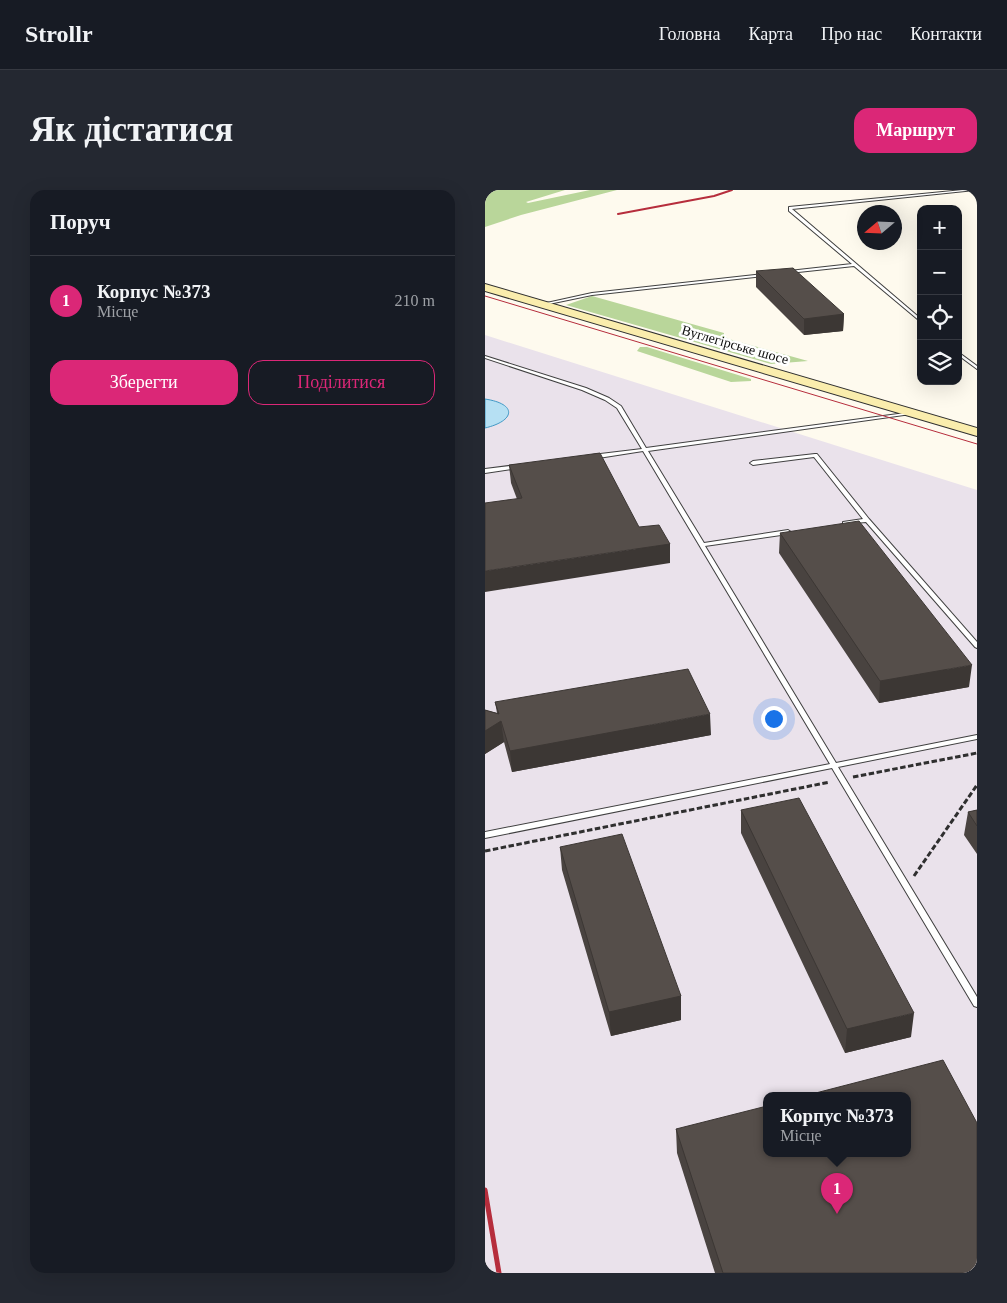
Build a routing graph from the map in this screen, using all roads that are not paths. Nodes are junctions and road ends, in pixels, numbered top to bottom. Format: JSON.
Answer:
{"nodes":[{"id":1,"x":973,"y":190,"type":"edge"},
{"id":2,"x":854,"y":265,"type":"junction"},
{"id":3,"x":785,"y":272,"type":"edge"},
{"id":4,"x":765,"y":275,"type":"edge"},
{"id":5,"x":485,"y":287,"type":"edge"},
{"id":6,"x":544,"y":304,"type":"junction"},
{"id":7,"x":917,"y":318,"type":"edge"},
{"id":8,"x":485,"y":356,"type":"edge"},
{"id":9,"x":962,"y":356,"type":"edge"},
{"id":10,"x":977,"y":368,"type":"edge"},
{"id":11,"x":914,"y":413,"type":"junction"},
{"id":12,"x":977,"y":432,"type":"edge"},
{"id":13,"x":645,"y":449,"type":"junction"},
{"id":14,"x":589,"y":457,"type":"edge"},
{"id":15,"x":753,"y":463,"type":"dead end"},
{"id":16,"x":523,"y":466,"type":"edge"},
{"id":17,"x":485,"y":471,"type":"edge"},
{"id":18,"x":867,"y":520,"type":"junction"},
{"id":19,"x":838,"y":524,"type":"edge"},
{"id":20,"x":799,"y":530,"type":"edge"},
{"id":21,"x":703,"y":545,"type":"junction"},
{"id":22,"x":977,"y":646,"type":"edge"},
{"id":23,"x":977,"y":737,"type":"edge"},
{"id":24,"x":835,"y":766,"type":"junction"},
{"id":25,"x":485,"y":835,"type":"edge"},
{"id":26,"x":977,"y":1004,"type":"edge"}],
"edges":[{"from":1,"to":2,"type":"lane"},
{"from":2,"to":3,"type":"lane"},
{"from":2,"to":7,"type":"lane"},
{"from":4,"to":6,"type":"lane"},
{"from":5,"to":6,"type":"street","name":"Вуглегірське шосе"},
{"from":6,"to":11,"type":"street","name":"Вуглегірське шосе"},
{"from":8,"to":13,"type":"lane"},
{"from":9,"to":10,"type":"lane"},
{"from":11,"to":12,"type":"street","name":"Вуглегірське шосе"},
{"from":11,"to":13,"type":"lane"},
{"from":13,"to":14,"type":"lane"},
{"from":13,"to":21,"type":"lane"},
{"from":15,"to":18,"type":"lane"},
{"from":16,"to":17,"type":"lane"},
{"from":18,"to":19,"type":"lane"},
{"from":18,"to":22,"type":"lane"},
{"from":20,"to":21,"type":"lane"},
{"from":21,"to":24,"type":"lane"},
{"from":23,"to":24,"type":"lane"},
{"from":24,"to":25,"type":"lane"},
{"from":24,"to":26,"type":"lane"}]}
